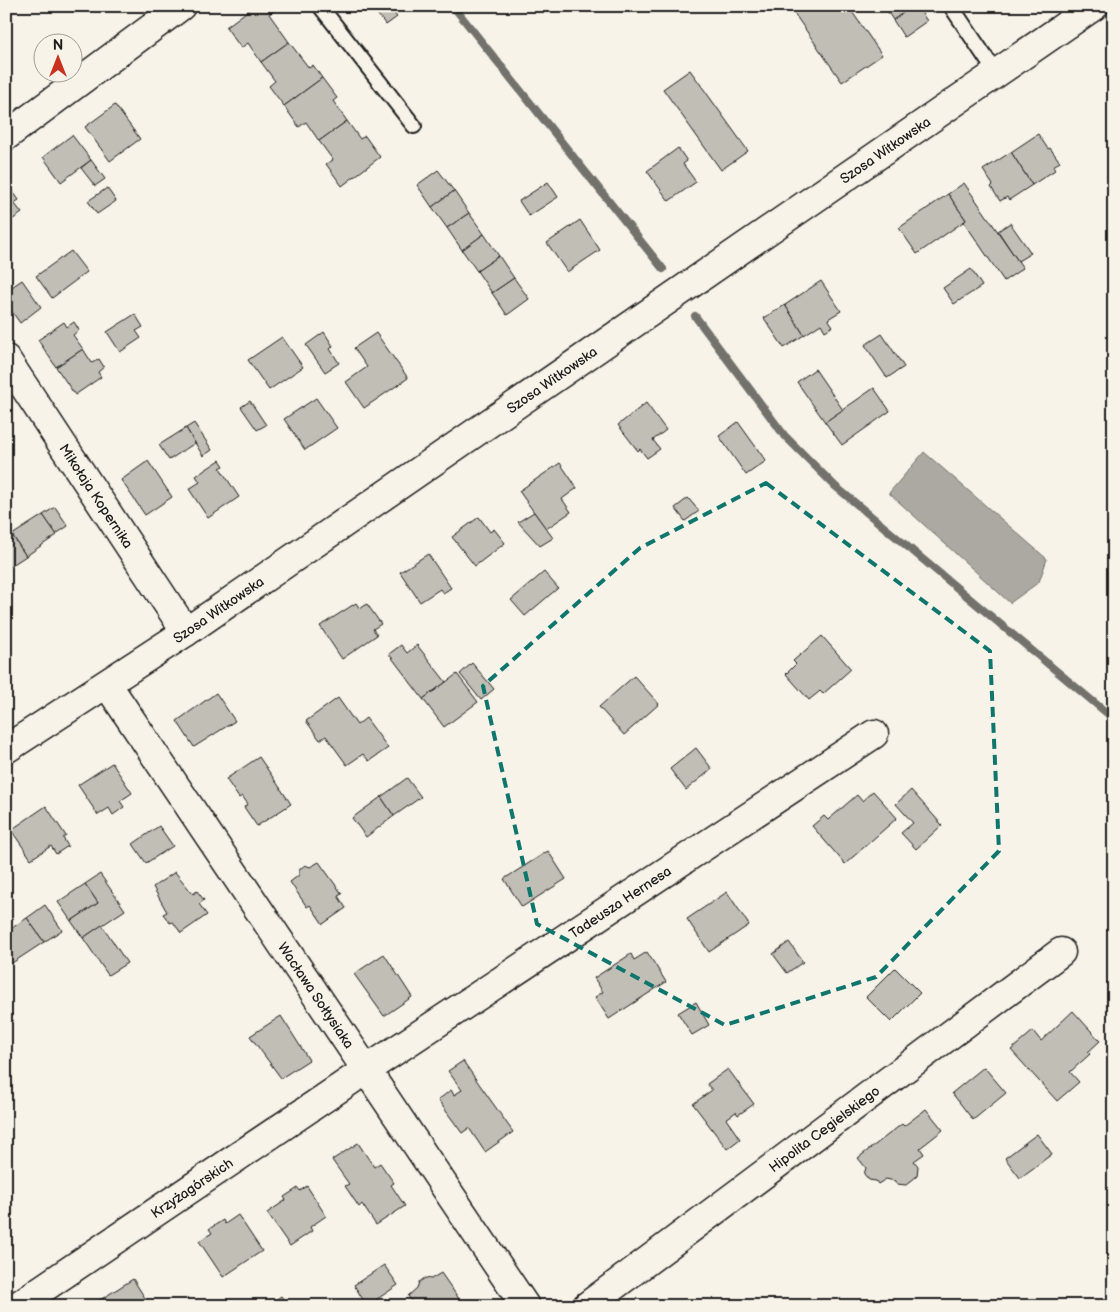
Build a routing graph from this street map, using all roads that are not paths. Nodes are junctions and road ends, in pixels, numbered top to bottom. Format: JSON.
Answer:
{"nodes":[{"id":1,"x":181,"y":6,"type":"edge"},
{"id":2,"x":320,"y":6,"type":"edge"},
{"id":3,"x":951,"y":6,"type":"edge"},
{"id":4,"x":1094,"y":6,"type":"edge"},
{"id":5,"x":996,"y":73,"type":"junction"},
{"id":6,"x":414,"y":126,"type":"dead end"},
{"id":7,"x":6,"y":136,"type":"edge"},
{"id":8,"x":6,"y":359,"type":"edge"},
{"id":9,"x":186,"y":632,"type":"junction"},
{"id":10,"x":107,"y":684,"type":"junction"},
{"id":11,"x":874,"y":734,"type":"dead end"},
{"id":12,"x":6,"y":749,"type":"edge"},
{"id":13,"x":1061,"y":952,"type":"dead end"},
{"id":14,"x":366,"y":1070,"type":"junction"},
{"id":15,"x":17,"y":1306,"type":"edge"},
{"id":16,"x":525,"y":1306,"type":"edge"},
{"id":17,"x":587,"y":1306,"type":"edge"}],
"edges":[{"from":1,"to":7,"type":"street"},
{"from":2,"to":6,"type":"lane"},
{"from":3,"to":5,"type":"lane"},
{"from":4,"to":5,"type":"street","name":"Szosa Witkowska"},
{"from":5,"to":9,"type":"street","name":"Szosa Witkowska"},
{"from":8,"to":9,"type":"street","name":"Mikołaja Kopernika"},
{"from":9,"to":10,"type":"street","name":"Szosa Witkowska"},
{"from":10,"to":12,"type":"street","name":"Szosa Witkowska"},
{"from":10,"to":14,"type":"street","name":"Wacława Sołtysiaka"},
{"from":11,"to":14,"type":"street","name":"Tadeusza Hernesa"},
{"from":13,"to":17,"type":"street","name":"Hipolita Cegielskiego"},
{"from":14,"to":15,"type":"street","name":"Krzyżagórskich"},
{"from":14,"to":16,"type":"street","name":"Wacława Sołtysiaka"}]}
